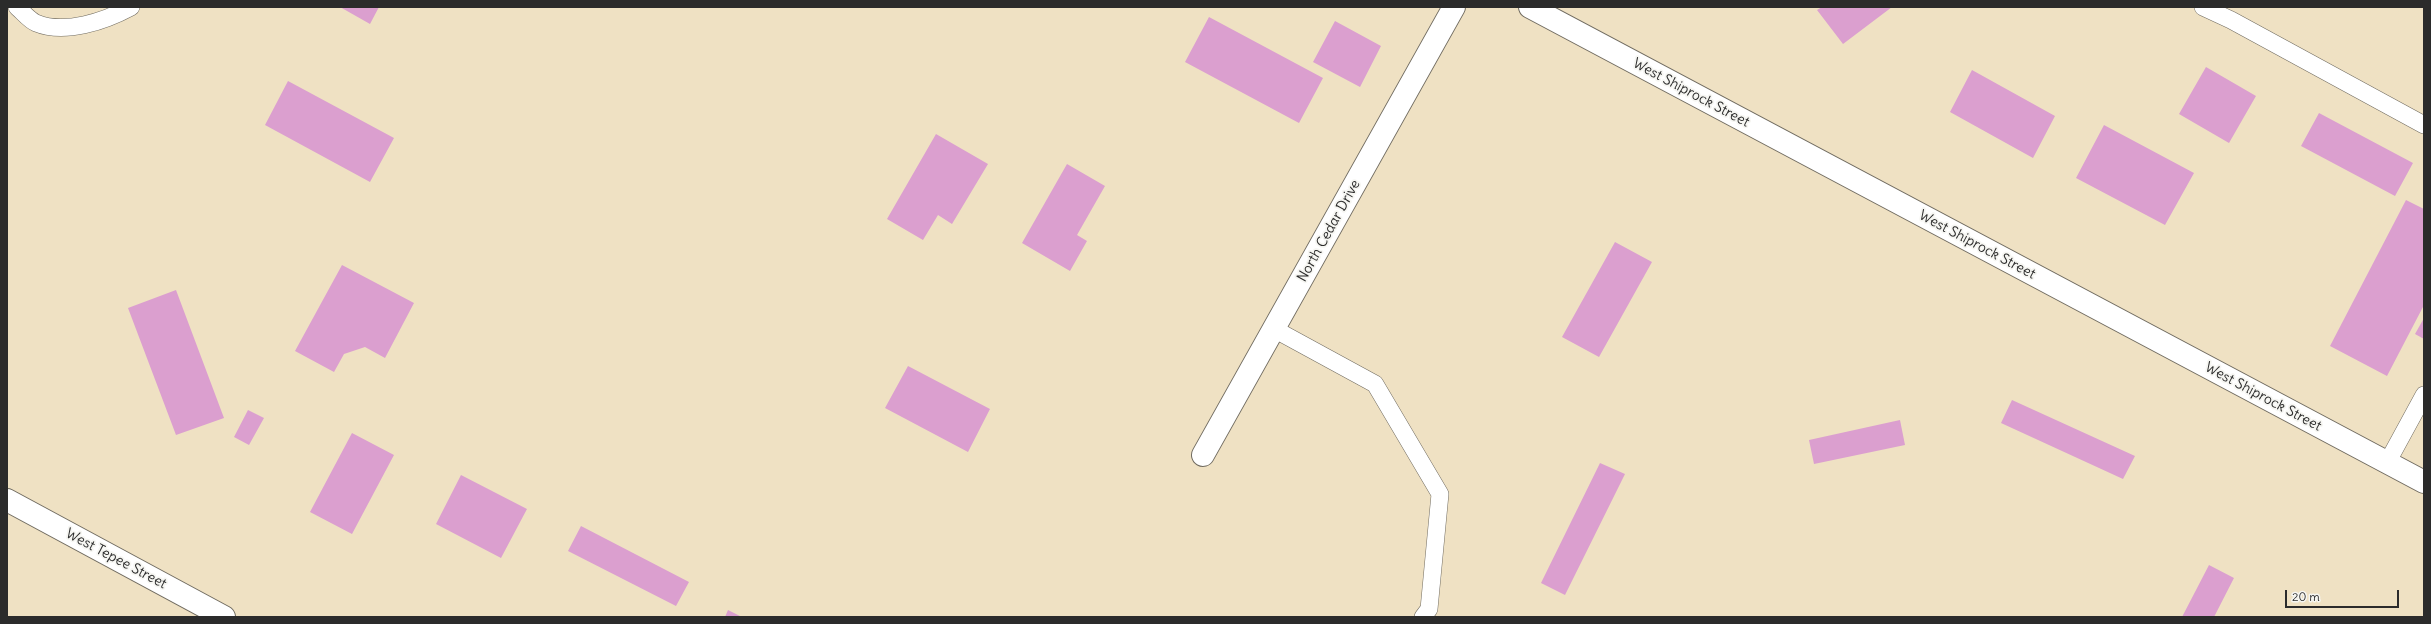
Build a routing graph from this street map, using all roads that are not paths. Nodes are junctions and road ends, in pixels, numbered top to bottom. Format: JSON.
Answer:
{"nodes":[{"id":1,"x":17,"y":7,"type":"edge"},
{"id":2,"x":131,"y":7,"type":"edge"},
{"id":3,"x":1454,"y":7,"type":"edge"},
{"id":4,"x":1530,"y":7,"type":"edge"},
{"id":5,"x":2203,"y":7,"type":"edge"},
{"id":6,"x":2424,"y":125,"type":"edge"},
{"id":7,"x":1274,"y":330,"type":"junction"},
{"id":8,"x":2424,"y":395,"type":"edge"},
{"id":9,"x":1203,"y":455,"type":"dead end"},
{"id":10,"x":2387,"y":463,"type":"junction"},
{"id":11,"x":2424,"y":482,"type":"edge"},
{"id":12,"x":7,"y":500,"type":"edge"},
{"id":13,"x":224,"y":617,"type":"edge"},
{"id":14,"x":1423,"y":617,"type":"edge"}],
"edges":[{"from":1,"to":2,"type":"lane"},
{"from":3,"to":7,"type":"street","name":"North Cedar Drive"},
{"from":4,"to":10,"type":"street","name":"West Shiprock Street"},
{"from":5,"to":6,"type":"lane"},
{"from":7,"to":9,"type":"street","name":"North Cedar Drive"},
{"from":7,"to":14,"type":"lane"},
{"from":8,"to":10,"type":"lane"},
{"from":10,"to":11,"type":"street","name":"West Shiprock Street"},
{"from":12,"to":13,"type":"street","name":"West Tepee Street"}]}
